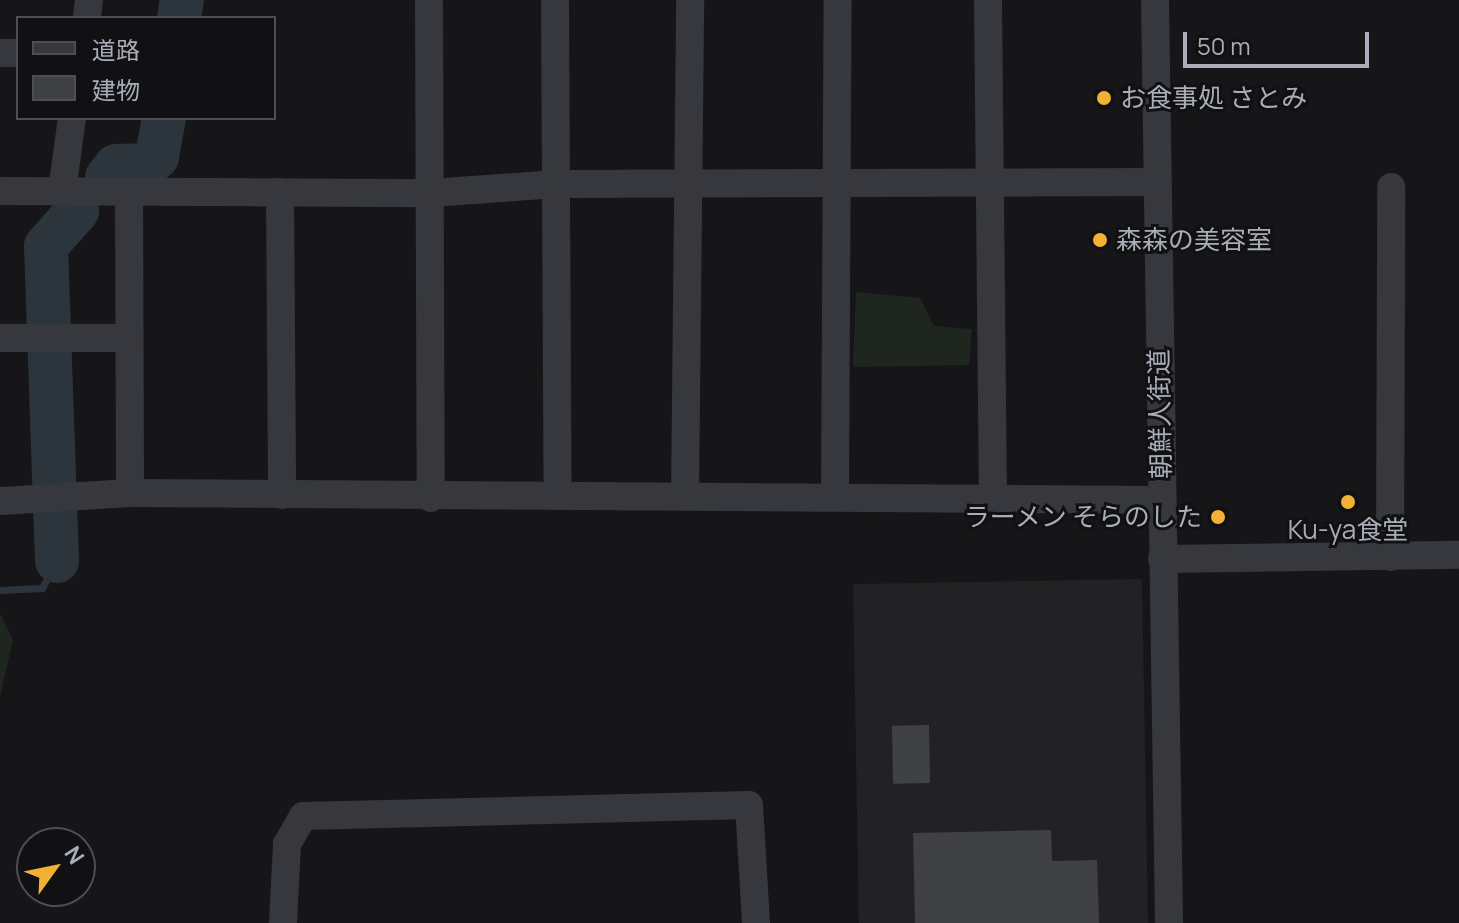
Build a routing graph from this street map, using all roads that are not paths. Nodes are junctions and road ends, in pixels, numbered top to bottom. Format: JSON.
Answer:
{"nodes":[{"id":1,"x":429,"y":0,"type":"edge"},
{"id":2,"x":555,"y":0,"type":"edge"},
{"id":3,"x":690,"y":0,"type":"edge"},
{"id":4,"x":838,"y":0,"type":"edge"},
{"id":5,"x":988,"y":0,"type":"edge"},
{"id":6,"x":1155,"y":0,"type":"edge"},
{"id":7,"x":72,"y":120,"type":"edge"},
{"id":8,"x":1157,"y":182,"type":"junction"},
{"id":9,"x":836,"y":183,"type":"junction"},
{"id":10,"x":558,"y":184,"type":"junction"},
{"id":11,"x":989,"y":184,"type":"junction"},
{"id":12,"x":689,"y":185,"type":"junction"},
{"id":13,"x":1391,"y":187,"type":"dead end"},
{"id":14,"x":0,"y":191,"type":"edge"},
{"id":15,"x":62,"y":191,"type":"junction"},
{"id":16,"x":129,"y":192,"type":"junction"},
{"id":17,"x":280,"y":192,"type":"junction"},
{"id":18,"x":430,"y":193,"type":"junction"},
{"id":19,"x":0,"y":338,"type":"edge"},
{"id":20,"x":129,"y":338,"type":"junction"},
{"id":21,"x":130,"y":493,"type":"junction"},
{"id":22,"x":558,"y":494,"type":"junction"},
{"id":23,"x":282,"y":495,"type":"junction"},
{"id":24,"x":685,"y":496,"type":"junction"},
{"id":25,"x":835,"y":497,"type":"junction"},
{"id":26,"x":431,"y":498,"type":"junction"},
{"id":27,"x":1162,"y":500,"type":"junction"},
{"id":28,"x":0,"y":501,"type":"edge"},
{"id":29,"x":993,"y":502,"type":"junction"},
{"id":30,"x":1459,"y":555,"type":"edge"},
{"id":31,"x":1390,"y":557,"type":"junction"},
{"id":32,"x":1162,"y":559,"type":"junction"},
{"id":33,"x":283,"y":923,"type":"edge"},
{"id":34,"x":756,"y":923,"type":"edge"},
{"id":35,"x":1169,"y":923,"type":"edge"}],
"edges":[{"from":1,"to":18,"type":"street"},
{"from":2,"to":10,"type":"street"},
{"from":3,"to":12,"type":"street"},
{"from":4,"to":9,"type":"street"},
{"from":5,"to":11,"type":"street"},
{"from":6,"to":8,"type":"street","name":"朝鮮人街道"},
{"from":7,"to":15,"type":"street"},
{"from":8,"to":11,"type":"street"},
{"from":8,"to":27,"type":"street","name":"朝鮮人街道"},
{"from":9,"to":11,"type":"street"},
{"from":9,"to":12,"type":"street"},
{"from":9,"to":25,"type":"street"},
{"from":10,"to":12,"type":"street"},
{"from":10,"to":18,"type":"street"},
{"from":10,"to":22,"type":"street"},
{"from":11,"to":29,"type":"street"},
{"from":12,"to":24,"type":"street"},
{"from":13,"to":31,"type":"street"},
{"from":14,"to":15,"type":"street"},
{"from":15,"to":16,"type":"street"},
{"from":16,"to":17,"type":"street"},
{"from":16,"to":20,"type":"street"},
{"from":17,"to":18,"type":"street"},
{"from":17,"to":23,"type":"street"},
{"from":18,"to":26,"type":"street"},
{"from":19,"to":20,"type":"street"},
{"from":20,"to":21,"type":"street"},
{"from":21,"to":23,"type":"street"},
{"from":21,"to":28,"type":"street"},
{"from":22,"to":24,"type":"street"},
{"from":22,"to":26,"type":"street"},
{"from":23,"to":26,"type":"street"},
{"from":24,"to":25,"type":"street"},
{"from":25,"to":29,"type":"street"},
{"from":27,"to":29,"type":"street"},
{"from":27,"to":32,"type":"street","name":"朝鮮人街道"},
{"from":30,"to":31,"type":"street"},
{"from":31,"to":32,"type":"street"},
{"from":32,"to":35,"type":"street","name":"朝鮮人街道"},
{"from":33,"to":34,"type":"street"}]}
